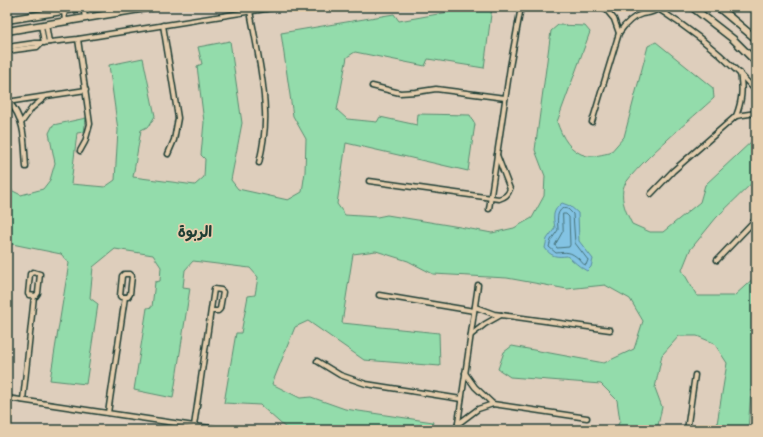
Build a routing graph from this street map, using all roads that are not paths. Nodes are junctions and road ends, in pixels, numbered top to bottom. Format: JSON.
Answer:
{"nodes":[{"id":1,"x":84,"y":7,"type":"edge"},
{"id":2,"x":87,"y":7,"type":"edge"},
{"id":3,"x":152,"y":7,"type":"edge"},
{"id":4,"x":278,"y":7,"type":"edge"},
{"id":5,"x":521,"y":7,"type":"edge"},
{"id":6,"x":604,"y":7,"type":"edge"},
{"id":7,"x":692,"y":7,"type":"edge"},
{"id":8,"x":718,"y":7,"type":"edge"},
{"id":9,"x":656,"y":8,"type":"edge"},
{"id":10,"x":65,"y":9,"type":"edge"},
{"id":11,"x":250,"y":11,"type":"junction"},
{"id":12,"x":85,"y":17,"type":"junction"},
{"id":13,"x":7,"y":20,"type":"edge"},
{"id":14,"x":65,"y":21,"type":"junction"},
{"id":15,"x":43,"y":24,"type":"junction"},
{"id":16,"x":163,"y":25,"type":"junction"},
{"id":17,"x":7,"y":30,"type":"edge"},
{"id":18,"x":619,"y":33,"type":"junction"},
{"id":19,"x":78,"y":39,"type":"junction"},
{"id":20,"x":756,"y":39,"type":"edge"},
{"id":21,"x":49,"y":42,"type":"junction"},
{"id":22,"x":43,"y":43,"type":"junction"},
{"id":23,"x":7,"y":47,"type":"edge"},
{"id":24,"x":7,"y":51,"type":"edge"},
{"id":25,"x":756,"y":62,"type":"edge"},
{"id":26,"x":740,"y":73,"type":"junction"},
{"id":27,"x":372,"y":86,"type":"dead end"},
{"id":28,"x":86,"y":90,"type":"junction"},
{"id":29,"x":756,"y":92,"type":"edge"},
{"id":30,"x":45,"y":96,"type":"junction"},
{"id":31,"x":505,"y":98,"type":"junction"},
{"id":32,"x":8,"y":102,"type":"edge"},
{"id":33,"x":756,"y":113,"type":"edge"},
{"id":34,"x":736,"y":116,"type":"junction"},
{"id":35,"x":22,"y":122,"type":"junction"},
{"id":36,"x":592,"y":122,"type":"dead end"},
{"id":37,"x":80,"y":151,"type":"dead end"},
{"id":38,"x":168,"y":154,"type":"dead end"},
{"id":39,"x":497,"y":154,"type":"junction"},
{"id":40,"x":259,"y":163,"type":"dead end"},
{"id":41,"x":26,"y":167,"type":"dead end"},
{"id":42,"x":369,"y":181,"type":"dead end"},
{"id":43,"x":651,"y":194,"type":"dead end"},
{"id":44,"x":491,"y":198,"type":"junction"},
{"id":45,"x":489,"y":209,"type":"dead end"},
{"id":46,"x":756,"y":219,"type":"edge"},
{"id":47,"x":717,"y":260,"type":"dead end"},
{"id":48,"x":478,"y":284,"type":"dead end"},
{"id":49,"x":379,"y":295,"type":"dead end"},
{"id":50,"x":34,"y":296,"type":"junction"},
{"id":51,"x":125,"y":297,"type":"junction"},
{"id":52,"x":474,"y":309,"type":"junction"},
{"id":53,"x":211,"y":311,"type":"junction"},
{"id":54,"x":501,"y":315,"type":"junction"},
{"id":55,"x":610,"y":330,"type":"dead end"},
{"id":56,"x":470,"y":335,"type":"junction"},
{"id":57,"x":318,"y":361,"type":"dead end"},
{"id":58,"x":465,"y":373,"type":"junction"},
{"id":59,"x":695,"y":375,"type":"dead end"},
{"id":60,"x":7,"y":398,"type":"edge"},
{"id":61,"x":461,"y":399,"type":"junction"},
{"id":62,"x":23,"y":400,"type":"junction"},
{"id":63,"x":494,"y":404,"type":"junction"},
{"id":64,"x":108,"y":413,"type":"junction"},
{"id":65,"x":587,"y":418,"type":"dead end"},
{"id":66,"x":458,"y":424,"type":"junction"},
{"id":67,"x":194,"y":426,"type":"junction"},
{"id":68,"x":229,"y":430,"type":"edge"},
{"id":69,"x":456,"y":430,"type":"edge"},
{"id":70,"x":687,"y":430,"type":"edge"}],
"edges":[{"from":1,"to":2,"type":"street"},
{"from":1,"to":10,"type":"street"},
{"from":1,"to":12,"type":"street"},
{"from":3,"to":12,"type":"street"},
{"from":4,"to":11,"type":"street"},
{"from":5,"to":31,"type":"street"},
{"from":6,"to":18,"type":"street"},
{"from":7,"to":25,"type":"street"},
{"from":8,"to":20,"type":"street"},
{"from":9,"to":18,"type":"street"},
{"from":9,"to":26,"type":"street"},
{"from":10,"to":13,"type":"street"},
{"from":10,"to":14,"type":"street"},
{"from":11,"to":16,"type":"street"},
{"from":11,"to":40,"type":"street"},
{"from":12,"to":14,"type":"street"},
{"from":14,"to":15,"type":"street"},
{"from":15,"to":17,"type":"street"},
{"from":15,"to":21,"type":"street"},
{"from":15,"to":22,"type":"street"},
{"from":16,"to":19,"type":"street"},
{"from":16,"to":38,"type":"street"},
{"from":18,"to":36,"type":"street"},
{"from":19,"to":21,"type":"street"},
{"from":19,"to":28,"type":"street"},
{"from":21,"to":22,"type":"street"},
{"from":22,"to":23,"type":"street"},
{"from":22,"to":24,"type":"street"},
{"from":26,"to":29,"type":"street"},
{"from":26,"to":34,"type":"street"},
{"from":27,"to":31,"type":"street"},
{"from":28,"to":30,"type":"street"},
{"from":28,"to":37,"type":"street"},
{"from":30,"to":32,"type":"street"},
{"from":30,"to":35,"type":"street"},
{"from":31,"to":39,"type":"street"},
{"from":32,"to":35,"type":"street"},
{"from":33,"to":34,"type":"street"},
{"from":34,"to":43,"type":"street"},
{"from":35,"to":41,"type":"street"},
{"from":39,"to":44,"type":"street"},
{"from":39,"to":44,"type":"street"},
{"from":42,"to":44,"type":"street"},
{"from":44,"to":45,"type":"street"},
{"from":46,"to":47,"type":"street"},
{"from":48,"to":52,"type":"street"},
{"from":49,"to":52,"type":"street"},
{"from":50,"to":50,"type":"street"},
{"from":50,"to":62,"type":"street"},
{"from":51,"to":51,"type":"street"},
{"from":51,"to":64,"type":"street"},
{"from":52,"to":54,"type":"street"},
{"from":52,"to":56,"type":"street"},
{"from":53,"to":53,"type":"street"},
{"from":53,"to":67,"type":"street"},
{"from":54,"to":55,"type":"street"},
{"from":54,"to":56,"type":"street"},
{"from":56,"to":58,"type":"street"},
{"from":57,"to":61,"type":"street"},
{"from":58,"to":61,"type":"street"},
{"from":58,"to":63,"type":"street"},
{"from":59,"to":70,"type":"street"},
{"from":60,"to":62,"type":"street"},
{"from":61,"to":66,"type":"street"},
{"from":62,"to":64,"type":"street"},
{"from":63,"to":65,"type":"street"},
{"from":63,"to":66,"type":"street"},
{"from":64,"to":67,"type":"street"},
{"from":66,"to":69,"type":"street"},
{"from":67,"to":68,"type":"street"}]}
